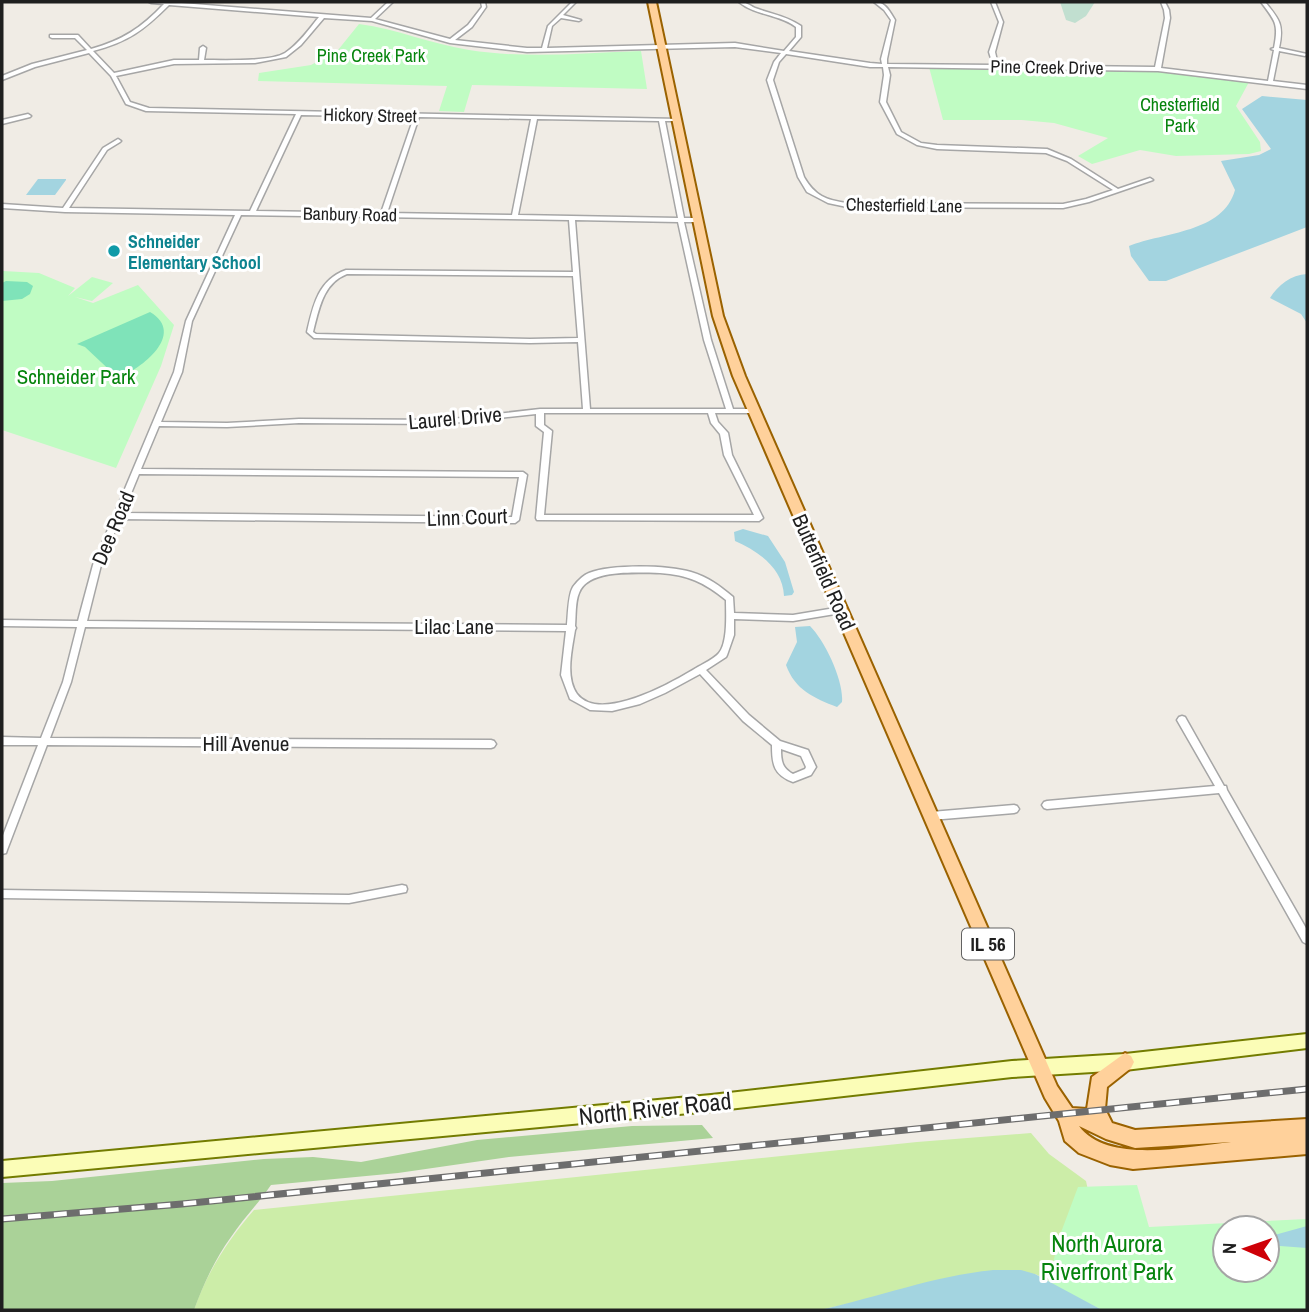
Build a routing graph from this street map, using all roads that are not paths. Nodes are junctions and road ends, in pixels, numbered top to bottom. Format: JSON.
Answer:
{"nodes":[{"id":1,"x":151,"y":2,"type":"edge"},
{"id":2,"x":239,"y":2,"type":"edge"},
{"id":3,"x":391,"y":2,"type":"edge"},
{"id":4,"x":483,"y":2,"type":"edge"},
{"id":5,"x":574,"y":2,"type":"edge"},
{"id":6,"x":652,"y":2,"type":"edge"},
{"id":7,"x":741,"y":2,"type":"edge"},
{"id":8,"x":876,"y":2,"type":"edge"},
{"id":9,"x":993,"y":2,"type":"edge"},
{"id":10,"x":1163,"y":2,"type":"edge"},
{"id":11,"x":1263,"y":2,"type":"edge"},
{"id":12,"x":168,"y":3,"type":"edge"},
{"id":13,"x":230,"y":8,"type":"junction"},
{"id":14,"x":323,"y":16,"type":"junction"},
{"id":15,"x":559,"y":16,"type":"junction"},
{"id":16,"x":372,"y":20,"type":"junction"},
{"id":17,"x":579,"y":20,"type":"dead end"},
{"id":18,"x":52,"y":36,"type":"dead end"},
{"id":19,"x":450,"y":41,"type":"junction"},
{"id":20,"x":661,"y":46,"type":"junction"},
{"id":21,"x":203,"y":48,"type":"dead end"},
{"id":22,"x":544,"y":49,"type":"junction"},
{"id":23,"x":1274,"y":49,"type":"junction"},
{"id":24,"x":91,"y":51,"type":"junction"},
{"id":25,"x":787,"y":51,"type":"junction"},
{"id":26,"x":1306,"y":54,"type":"dead end"},
{"id":27,"x":201,"y":60,"type":"junction"},
{"id":28,"x":885,"y":65,"type":"junction"},
{"id":29,"x":996,"y":66,"type":"junction"},
{"id":30,"x":1158,"y":69,"type":"junction"},
{"id":31,"x":113,"y":75,"type":"junction"},
{"id":32,"x":2,"y":78,"type":"edge"},
{"id":33,"x":1270,"y":82,"type":"junction"},
{"id":34,"x":1307,"y":87,"type":"edge"},
{"id":35,"x":299,"y":114,"type":"junction"},
{"id":36,"x":28,"y":116,"type":"dead end"},
{"id":37,"x":417,"y":116,"type":"junction"},
{"id":38,"x":534,"y":118,"type":"junction"},
{"id":39,"x":662,"y":120,"type":"junction"},
{"id":40,"x":677,"y":120,"type":"junction"},
{"id":41,"x":2,"y":122,"type":"edge"},
{"id":42,"x":118,"y":141,"type":"dead end"},
{"id":43,"x":911,"y":141,"type":"junction"},
{"id":44,"x":903,"y":146,"type":"dead end"},
{"id":45,"x":1150,"y":180,"type":"dead end"},
{"id":46,"x":1118,"y":191,"type":"junction"},
{"id":47,"x":822,"y":199,"type":"junction"},
{"id":48,"x":2,"y":205,"type":"edge"},
{"id":49,"x":814,"y":205,"type":"dead end"},
{"id":50,"x":65,"y":210,"type":"junction"},
{"id":51,"x":239,"y":212,"type":"junction"},
{"id":52,"x":253,"y":212,"type":"junction"},
{"id":53,"x":383,"y":215,"type":"junction"},
{"id":54,"x":514,"y":218,"type":"junction"},
{"id":55,"x":572,"y":219,"type":"junction"},
{"id":56,"x":681,"y":220,"type":"junction"},
{"id":57,"x":698,"y":220,"type":"junction"},
{"id":58,"x":576,"y":274,"type":"junction"},
{"id":59,"x":582,"y":340,"type":"junction"},
{"id":60,"x":540,"y":411,"type":"junction"},
{"id":61,"x":587,"y":411,"type":"junction"},
{"id":62,"x":730,"y":411,"type":"junction"},
{"id":63,"x":754,"y":411,"type":"junction"},
{"id":64,"x":711,"y":412,"type":"junction"},
{"id":65,"x":156,"y":424,"type":"junction"},
{"id":66,"x":137,"y":471,"type":"junction"},
{"id":67,"x":118,"y":516,"type":"junction"},
{"id":68,"x":841,"y":610,"type":"junction"},
{"id":69,"x":732,"y":616,"type":"junction"},
{"id":70,"x":2,"y":622,"type":"edge"},
{"id":71,"x":81,"y":623,"type":"junction"},
{"id":72,"x":572,"y":628,"type":"junction"},
{"id":73,"x":701,"y":670,"type":"junction"},
{"id":74,"x":1182,"y":720,"type":"dead end"},
{"id":75,"x":2,"y":741,"type":"edge"},
{"id":76,"x":45,"y":741,"type":"junction"},
{"id":77,"x":491,"y":744,"type":"dead end"},
{"id":78,"x":777,"y":744,"type":"dead end"},
{"id":79,"x":1223,"y":789,"type":"junction"},
{"id":80,"x":1047,"y":805,"type":"dead end"},
{"id":81,"x":1014,"y":809,"type":"dead end"},
{"id":82,"x":931,"y":816,"type":"junction"},
{"id":83,"x":2,"y":850,"type":"edge"},
{"id":84,"x":402,"y":889,"type":"dead end"},
{"id":85,"x":2,"y":894,"type":"edge"},
{"id":86,"x":1307,"y":939,"type":"edge"},
{"id":87,"x":1307,"y":1041,"type":"edge"},
{"id":88,"x":1125,"y":1062,"type":"junction"},
{"id":89,"x":1041,"y":1067,"type":"junction"},
{"id":90,"x":1068,"y":1117,"type":"junction"},
{"id":91,"x":1307,"y":1128,"type":"edge"},
{"id":92,"x":1105,"y":1129,"type":"junction"},
{"id":93,"x":1307,"y":1144,"type":"edge"},
{"id":94,"x":2,"y":1169,"type":"edge"}],
"edges":[{"from":1,"to":12,"type":"street","name":"Pine Creek Drive"},
{"from":2,"to":13,"type":"street"},
{"from":3,"to":16,"type":"street"},
{"from":4,"to":19,"type":"street"},
{"from":5,"to":15,"type":"street"},
{"from":6,"to":20,"type":"main road","name":"Butterfield Road","number":"IL 56"},
{"from":7,"to":25,"type":"street","name":"Chesterfield Lane"},
{"from":8,"to":28,"type":"street"},
{"from":9,"to":29,"type":"street"},
{"from":10,"to":30,"type":"street"},
{"from":11,"to":23,"type":"street"},
{"from":12,"to":13,"type":"street","name":"Pine Creek Drive"},
{"from":12,"to":24,"type":"street"},
{"from":13,"to":14,"type":"street","name":"Pine Creek Drive"},
{"from":14,"to":16,"type":"street","name":"Pine Creek Drive"},
{"from":14,"to":27,"type":"street"},
{"from":15,"to":17,"type":"street"},
{"from":15,"to":22,"type":"street"},
{"from":16,"to":19,"type":"street","name":"Pine Creek Drive"},
{"from":18,"to":24,"type":"street","name":"Hickory Street"},
{"from":19,"to":22,"type":"street","name":"Pine Creek Drive"},
{"from":20,"to":22,"type":"street","name":"Pine Creek Drive"},
{"from":20,"to":25,"type":"street","name":"Pine Creek Drive"},
{"from":20,"to":40,"type":"main road","name":"Butterfield Road","number":"IL 56"},
{"from":21,"to":27,"type":"street"},
{"from":23,"to":26,"type":"street"},
{"from":23,"to":33,"type":"street"},
{"from":24,"to":31,"type":"street","name":"Hickory Street"},
{"from":24,"to":32,"type":"street"},
{"from":25,"to":28,"type":"street","name":"Pine Creek Drive"},
{"from":25,"to":47,"type":"street","name":"Chesterfield Lane"},
{"from":27,"to":31,"type":"street"},
{"from":28,"to":29,"type":"street","name":"Pine Creek Drive"},
{"from":28,"to":43,"type":"street"},
{"from":29,"to":30,"type":"street","name":"Pine Creek Drive"},
{"from":30,"to":33,"type":"street","name":"Pine Creek Drive"},
{"from":31,"to":35,"type":"street","name":"Hickory Street"},
{"from":33,"to":34,"type":"street","name":"Pine Creek Drive"},
{"from":35,"to":37,"type":"street","name":"Hickory Street"},
{"from":35,"to":52,"type":"street"},
{"from":36,"to":41,"type":"street"},
{"from":37,"to":38,"type":"street","name":"Hickory Street"},
{"from":37,"to":53,"type":"street"},
{"from":38,"to":39,"type":"street","name":"Hickory Street"},
{"from":38,"to":54,"type":"street"},
{"from":39,"to":40,"type":"street","name":"Hickory Street"},
{"from":39,"to":56,"type":"street"},
{"from":40,"to":57,"type":"main road","name":"Butterfield Road","number":"IL 56"},
{"from":42,"to":50,"type":"street"},
{"from":43,"to":44,"type":"street"},
{"from":43,"to":46,"type":"street"},
{"from":45,"to":46,"type":"street","name":"Chesterfield Lane"},
{"from":46,"to":47,"type":"street","name":"Chesterfield Lane"},
{"from":47,"to":49,"type":"street"},
{"from":48,"to":50,"type":"street","name":"Banbury Road"},
{"from":50,"to":51,"type":"street","name":"Banbury Road"},
{"from":51,"to":52,"type":"street","name":"Banbury Road"},
{"from":51,"to":65,"type":"street","name":"Dee Road"},
{"from":52,"to":53,"type":"street","name":"Banbury Road"},
{"from":53,"to":54,"type":"street","name":"Banbury Road"},
{"from":54,"to":55,"type":"street","name":"Banbury Road"},
{"from":55,"to":56,"type":"street","name":"Banbury Road"},
{"from":55,"to":58,"type":"street"},
{"from":56,"to":57,"type":"street","name":"Banbury Road"},
{"from":56,"to":62,"type":"street"},
{"from":57,"to":63,"type":"main road","name":"Butterfield Road","number":"IL 56"},
{"from":58,"to":59,"type":"street"},
{"from":58,"to":59,"type":"street"},
{"from":59,"to":61,"type":"street"},
{"from":60,"to":61,"type":"street","name":"Laurel Drive"},
{"from":60,"to":64,"type":"street","name":"Butterfield Road"},
{"from":60,"to":65,"type":"street","name":"Laurel Drive"},
{"from":61,"to":64,"type":"street","name":"Laurel Drive"},
{"from":62,"to":63,"type":"street","name":"Laurel Drive"},
{"from":62,"to":64,"type":"street","name":"Laurel Drive"},
{"from":63,"to":68,"type":"main road","name":"Butterfield Road","number":"IL 56"},
{"from":65,"to":66,"type":"street","name":"Dee Road"},
{"from":66,"to":67,"type":"street","name":"Dee Road"},
{"from":66,"to":67,"type":"street","name":"Linn Court"},
{"from":67,"to":71,"type":"street","name":"Dee Road"},
{"from":68,"to":69,"type":"street"},
{"from":68,"to":82,"type":"main road","name":"Butterfield Road","number":"IL 56"},
{"from":69,"to":72,"type":"street"},
{"from":69,"to":73,"type":"street"},
{"from":70,"to":71,"type":"street","name":"Lilac Lane"},
{"from":71,"to":72,"type":"street","name":"Lilac Lane"},
{"from":71,"to":76,"type":"street","name":"Dee Road"},
{"from":72,"to":73,"type":"street"},
{"from":73,"to":78,"type":"street"},
{"from":74,"to":79,"type":"street"},
{"from":75,"to":76,"type":"street","name":"Hill Avenue"},
{"from":76,"to":77,"type":"street","name":"Hill Avenue"},
{"from":76,"to":83,"type":"street","name":"Dee Road"},
{"from":79,"to":80,"type":"street"},
{"from":79,"to":86,"type":"street"},
{"from":81,"to":82,"type":"street"},
{"from":82,"to":89,"type":"main road","name":"Butterfield Road","number":"IL 56"},
{"from":84,"to":85,"type":"street"},
{"from":87,"to":88,"type":"main road","name":"North River Road"},
{"from":88,"to":89,"type":"main road","name":"North River Road"},
{"from":88,"to":92,"type":"main road"},
{"from":89,"to":90,"type":"main road","name":"Butterfield Road","number":"IL 56"},
{"from":89,"to":94,"type":"main road","name":"North River Road"},
{"from":90,"to":92,"type":"main road"},
{"from":90,"to":93,"type":"main road","number":"IL 56"},
{"from":91,"to":92,"type":"main road"}]}
